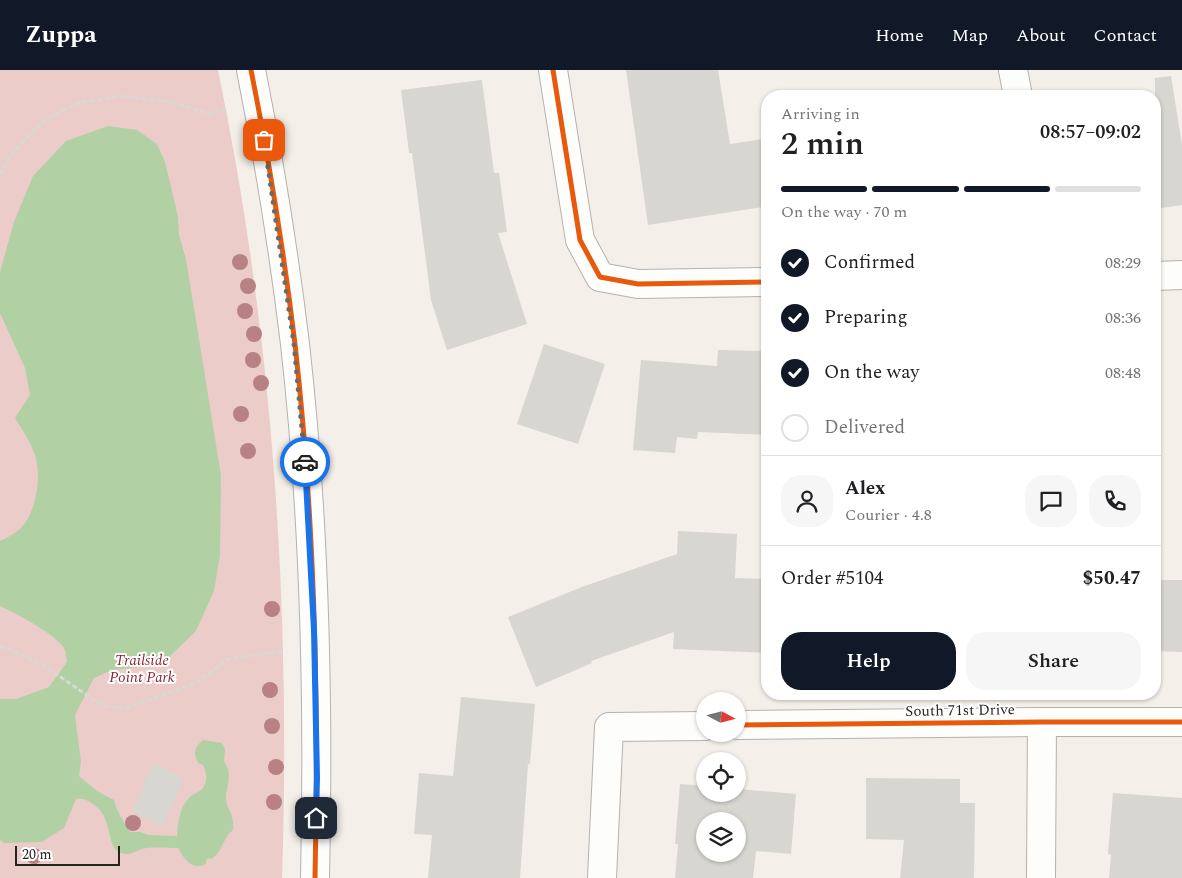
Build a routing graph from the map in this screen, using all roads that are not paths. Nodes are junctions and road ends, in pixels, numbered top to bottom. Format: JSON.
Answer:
{"nodes":[{"id":1,"x":252,"y":70,"type":"edge"},
{"id":2,"x":553,"y":70,"type":"edge"},
{"id":3,"x":1013,"y":70,"type":"edge"},
{"id":4,"x":1017,"y":90,"type":"edge"},
{"id":5,"x":1182,"y":275,"type":"edge"},
{"id":6,"x":1161,"y":276,"type":"edge"},
{"id":7,"x":761,"y":282,"type":"edge"},
{"id":8,"x":1042,"y":722,"type":"junction"},
{"id":9,"x":1182,"y":722,"type":"edge"},
{"id":10,"x":746,"y":725,"type":"edge"},
{"id":11,"x":696,"y":726,"type":"edge"},
{"id":12,"x":315,"y":878,"type":"edge"},
{"id":13,"x":602,"y":878,"type":"edge"},
{"id":14,"x":1041,"y":878,"type":"edge"}],
"edges":[{"from":1,"to":12,"type":"street"},
{"from":2,"to":7,"type":"street"},
{"from":3,"to":4,"type":"street"},
{"from":5,"to":6,"type":"street"},
{"from":8,"to":9,"type":"street","name":"South 71st Drive"},
{"from":8,"to":10,"type":"street","name":"South 71st Drive"},
{"from":8,"to":14,"type":"street"},
{"from":11,"to":13,"type":"street"}]}
